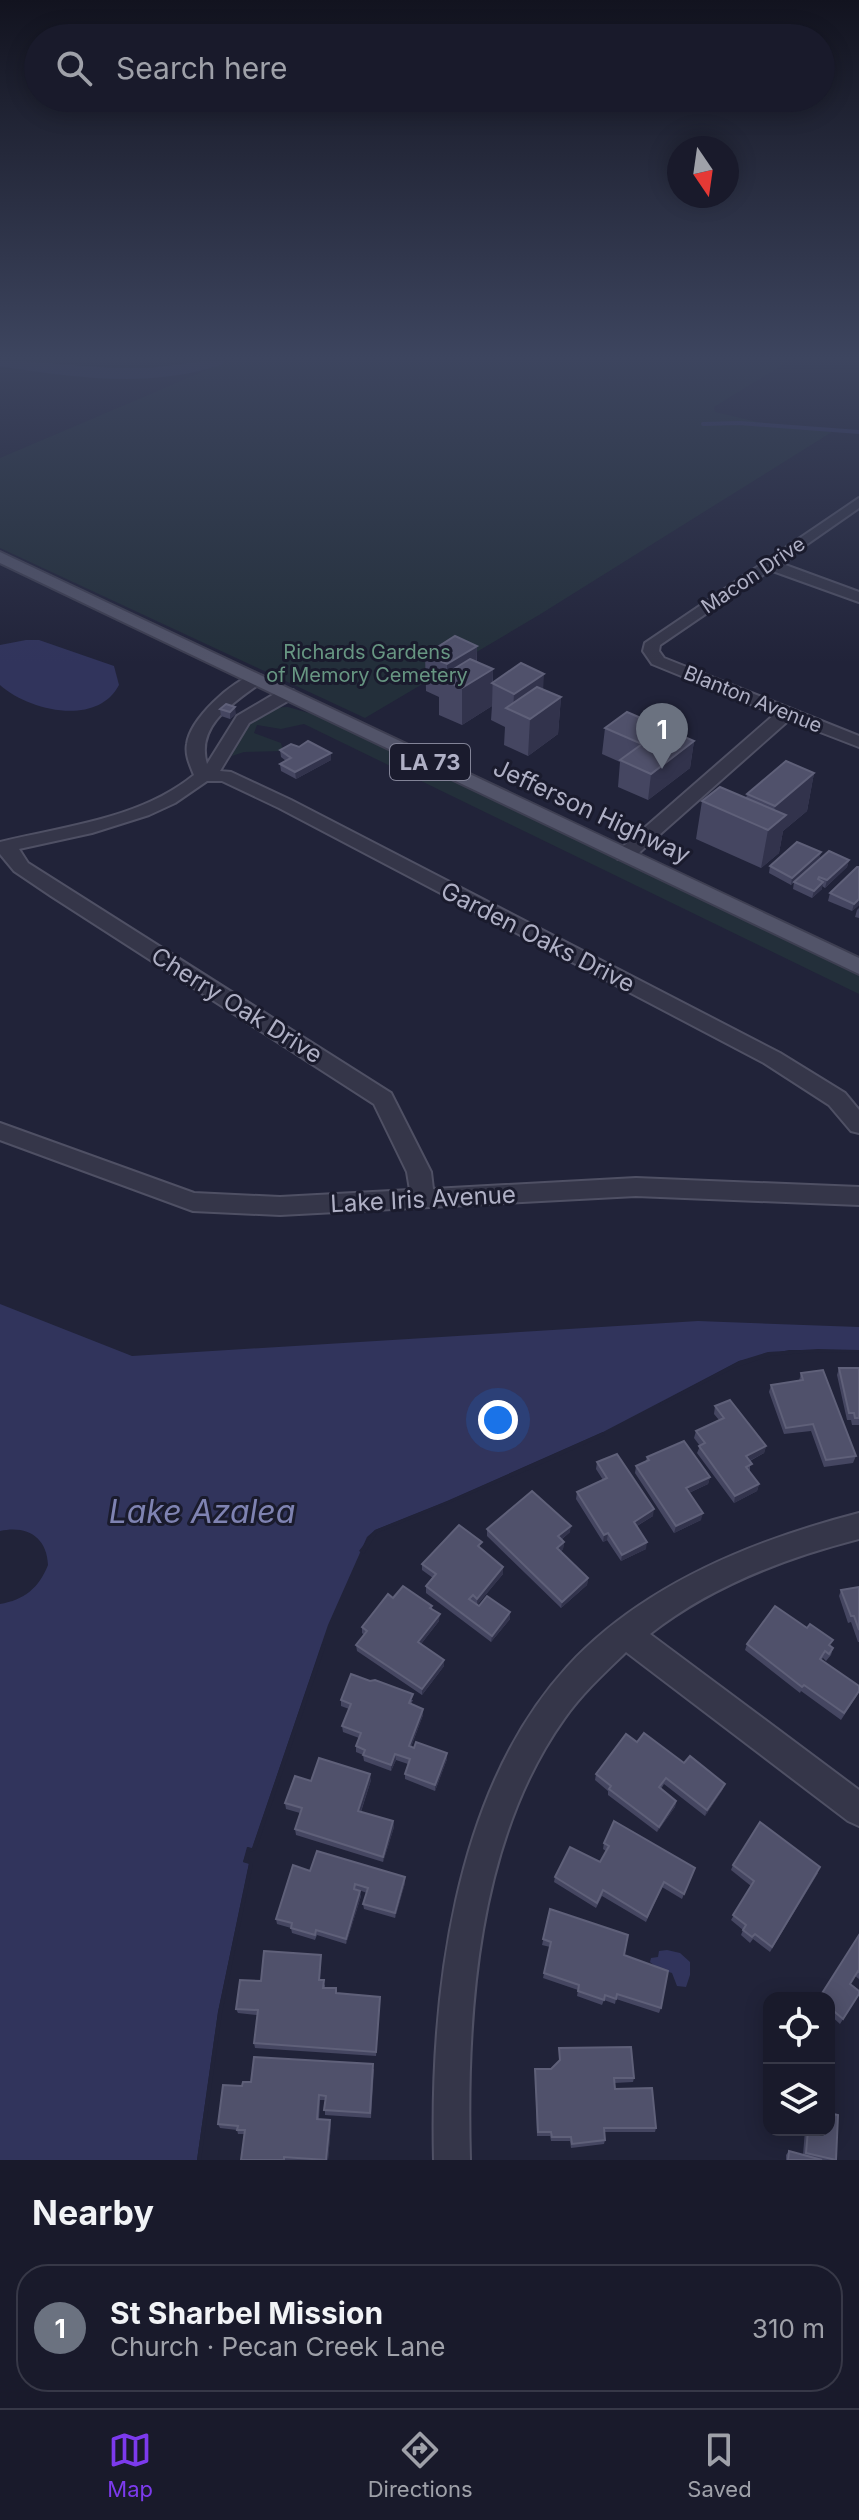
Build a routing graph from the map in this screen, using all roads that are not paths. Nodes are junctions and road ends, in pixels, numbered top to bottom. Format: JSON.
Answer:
{"nodes":[{"id":1,"x":859,"y":502,"type":"edge"},
{"id":2,"x":0,"y":557,"type":"edge"},
{"id":3,"x":768,"y":564,"type":"junction"},
{"id":4,"x":859,"y":597,"type":"edge"},
{"id":5,"x":651,"y":651,"type":"joint"},
{"id":6,"x":256,"y":679,"type":"junction"},
{"id":7,"x":287,"y":694,"type":"junction"},
{"id":8,"x":787,"y":713,"type":"junction"},
{"id":9,"x":859,"y":742,"type":"edge"},
{"id":10,"x":203,"y":776,"type":"junction"},
{"id":11,"x":4,"y":847,"type":"edge"},
{"id":12,"x":625,"y":855,"type":"junction"},
{"id":13,"x":859,"y":967,"type":"edge"},
{"id":14,"x":859,"y":1125,"type":"edge"},
{"id":15,"x":0,"y":1131,"type":"edge"},
{"id":16,"x":859,"y":1196,"type":"edge"},
{"id":17,"x":423,"y":1199,"type":"junction"},
{"id":18,"x":859,"y":1526,"type":"edge"},
{"id":19,"x":626,"y":1634,"type":"junction"},
{"id":20,"x":859,"y":1810,"type":"edge"},
{"id":21,"x":452,"y":2160,"type":"edge"}],
"edges":[{"from":1,"to":3,"type":"street","name":"Macon Drive"},
{"from":2,"to":6,"type":"main road","name":"Jefferson Highway","number":"LA 73"},
{"from":3,"to":4,"type":"street"},
{"from":3,"to":5,"type":"street","name":"Macon Drive"},
{"from":5,"to":8,"type":"street","name":"Blanton Avenue"},
{"from":6,"to":7,"type":"main road","name":"Jefferson Highway","number":"LA 73"},
{"from":6,"to":10,"type":"street"},
{"from":7,"to":10,"type":"street"},
{"from":7,"to":12,"type":"main road","name":"Jefferson Highway","number":"LA 73"},
{"from":8,"to":9,"type":"street","name":"Blanton Avenue"},
{"from":8,"to":12,"type":"street"},
{"from":10,"to":11,"type":"street"},
{"from":10,"to":14,"type":"street","name":"Garden Oaks Drive"},
{"from":11,"to":17,"type":"street","name":"Cherry Oak Drive"},
{"from":12,"to":13,"type":"main road","name":"Jefferson Highway","number":"LA 73"},
{"from":15,"to":17,"type":"street","name":"Lake Iris Avenue"},
{"from":16,"to":17,"type":"street","name":"Lake Iris Avenue"},
{"from":18,"to":19,"type":"street"},
{"from":19,"to":20,"type":"street"},
{"from":19,"to":21,"type":"street"}]}
